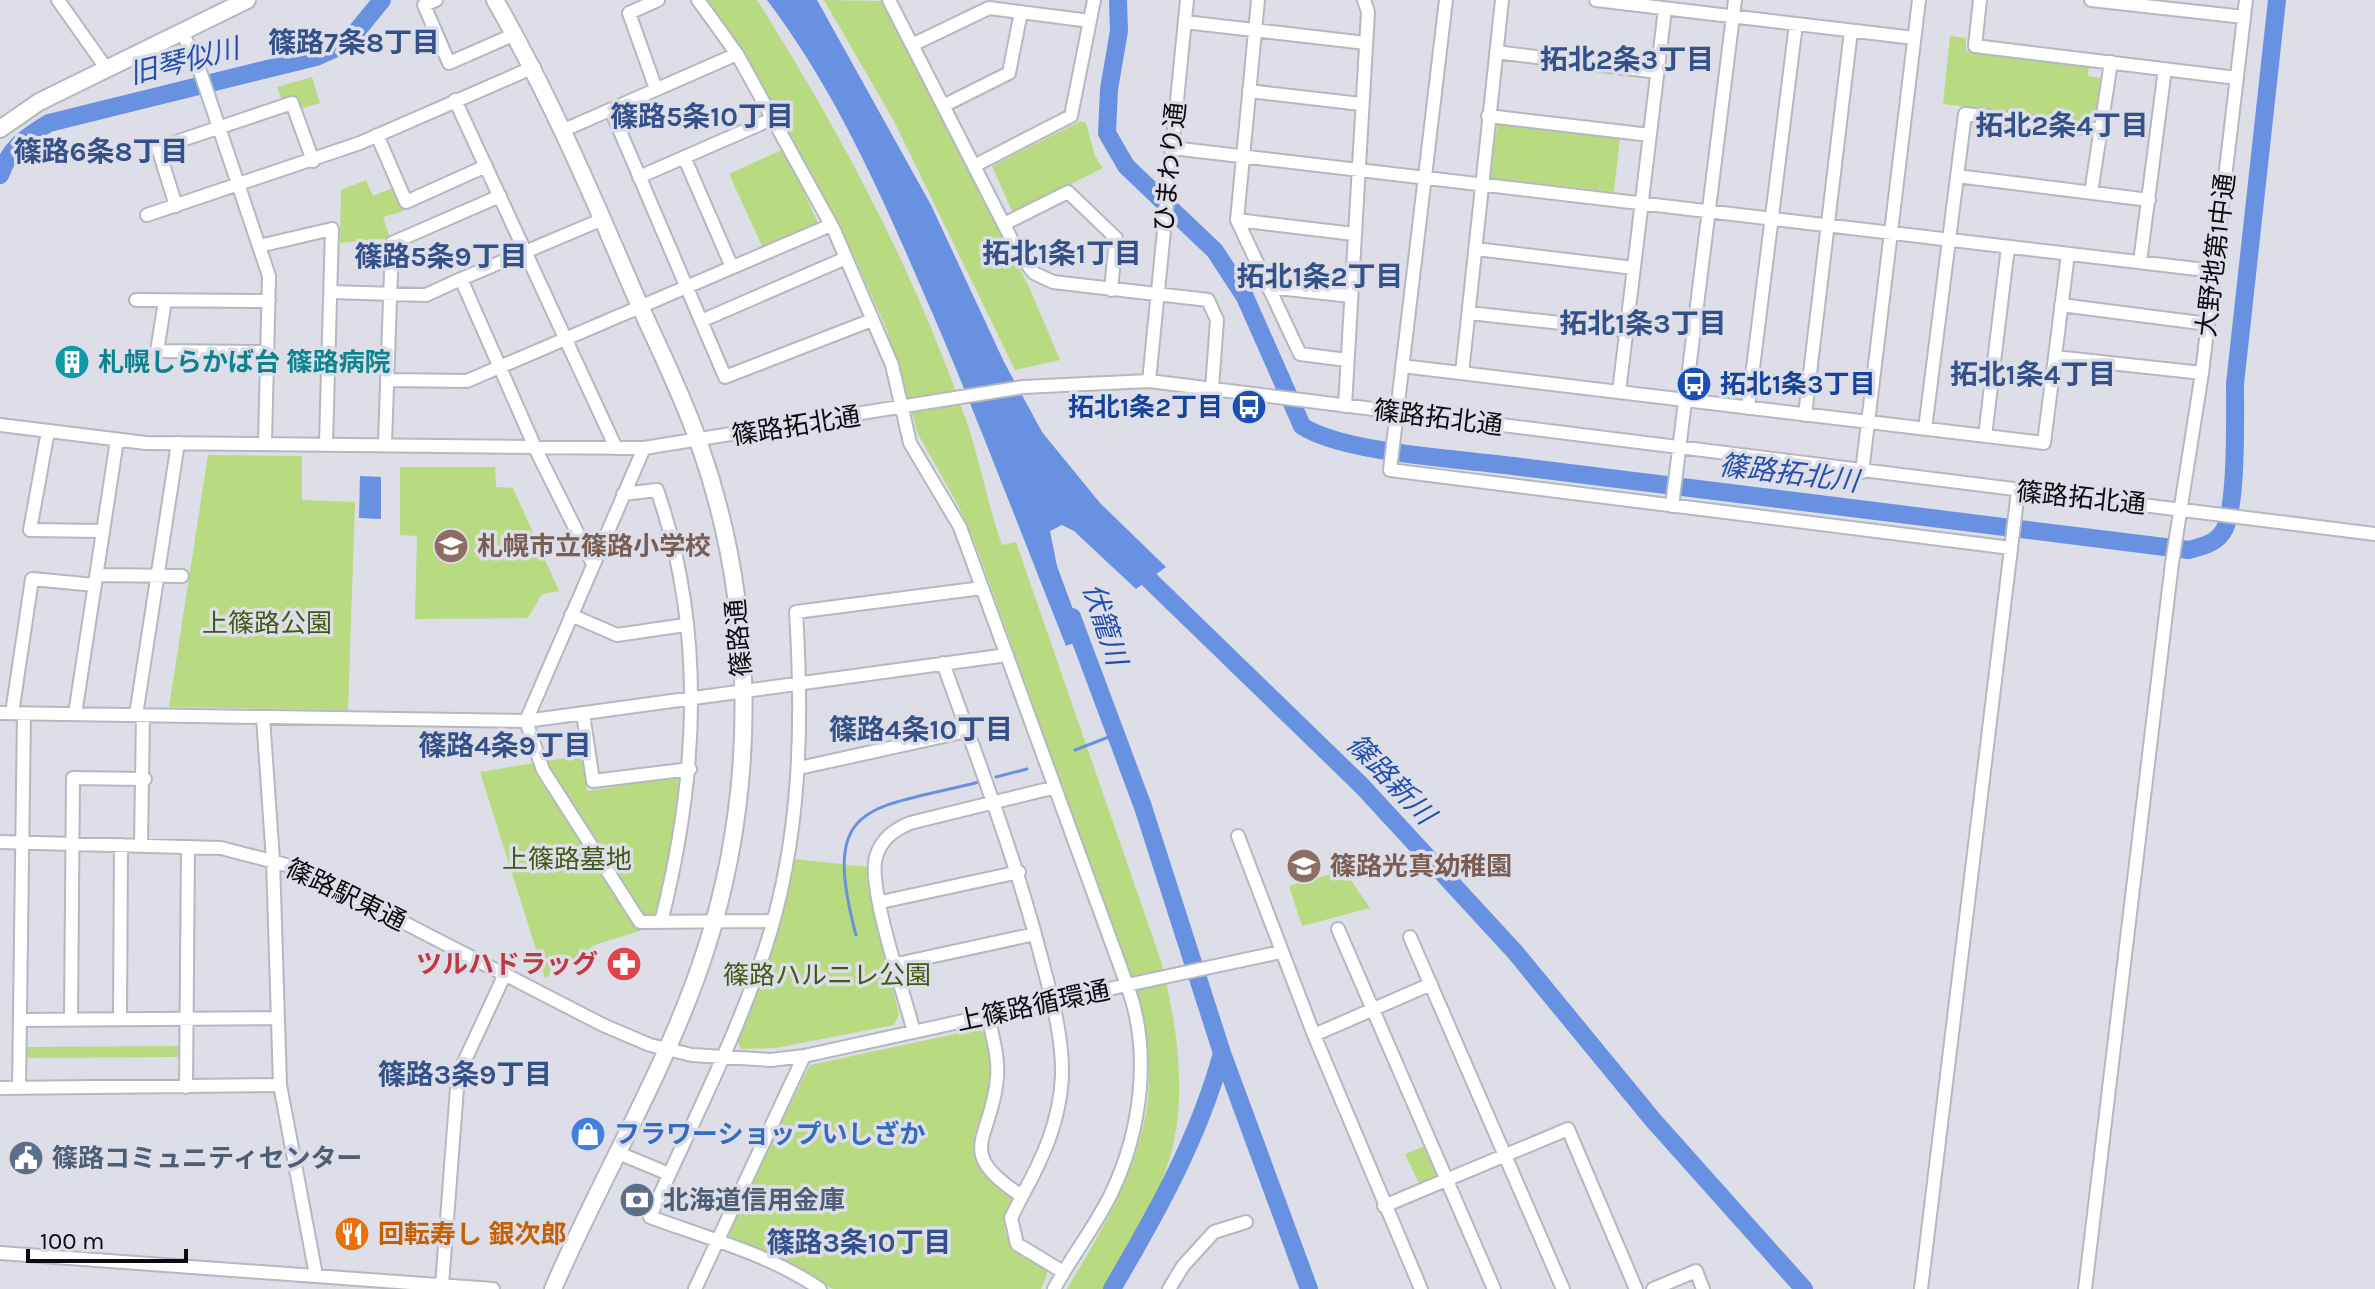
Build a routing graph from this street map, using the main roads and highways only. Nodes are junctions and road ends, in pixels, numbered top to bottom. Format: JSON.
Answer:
{"nodes":[{"id":1,"x":247,"y":0,"type":"edge"},
{"id":2,"x":495,"y":0,"type":"edge"},
{"id":3,"x":0,"y":129,"type":"edge"},
{"id":4,"x":553,"y":1289,"type":"edge"}],
"edges":[{"from":1,"to":3,"type":"main road"},
{"from":2,"to":4,"type":"main road","name":"篠路通"}]}
